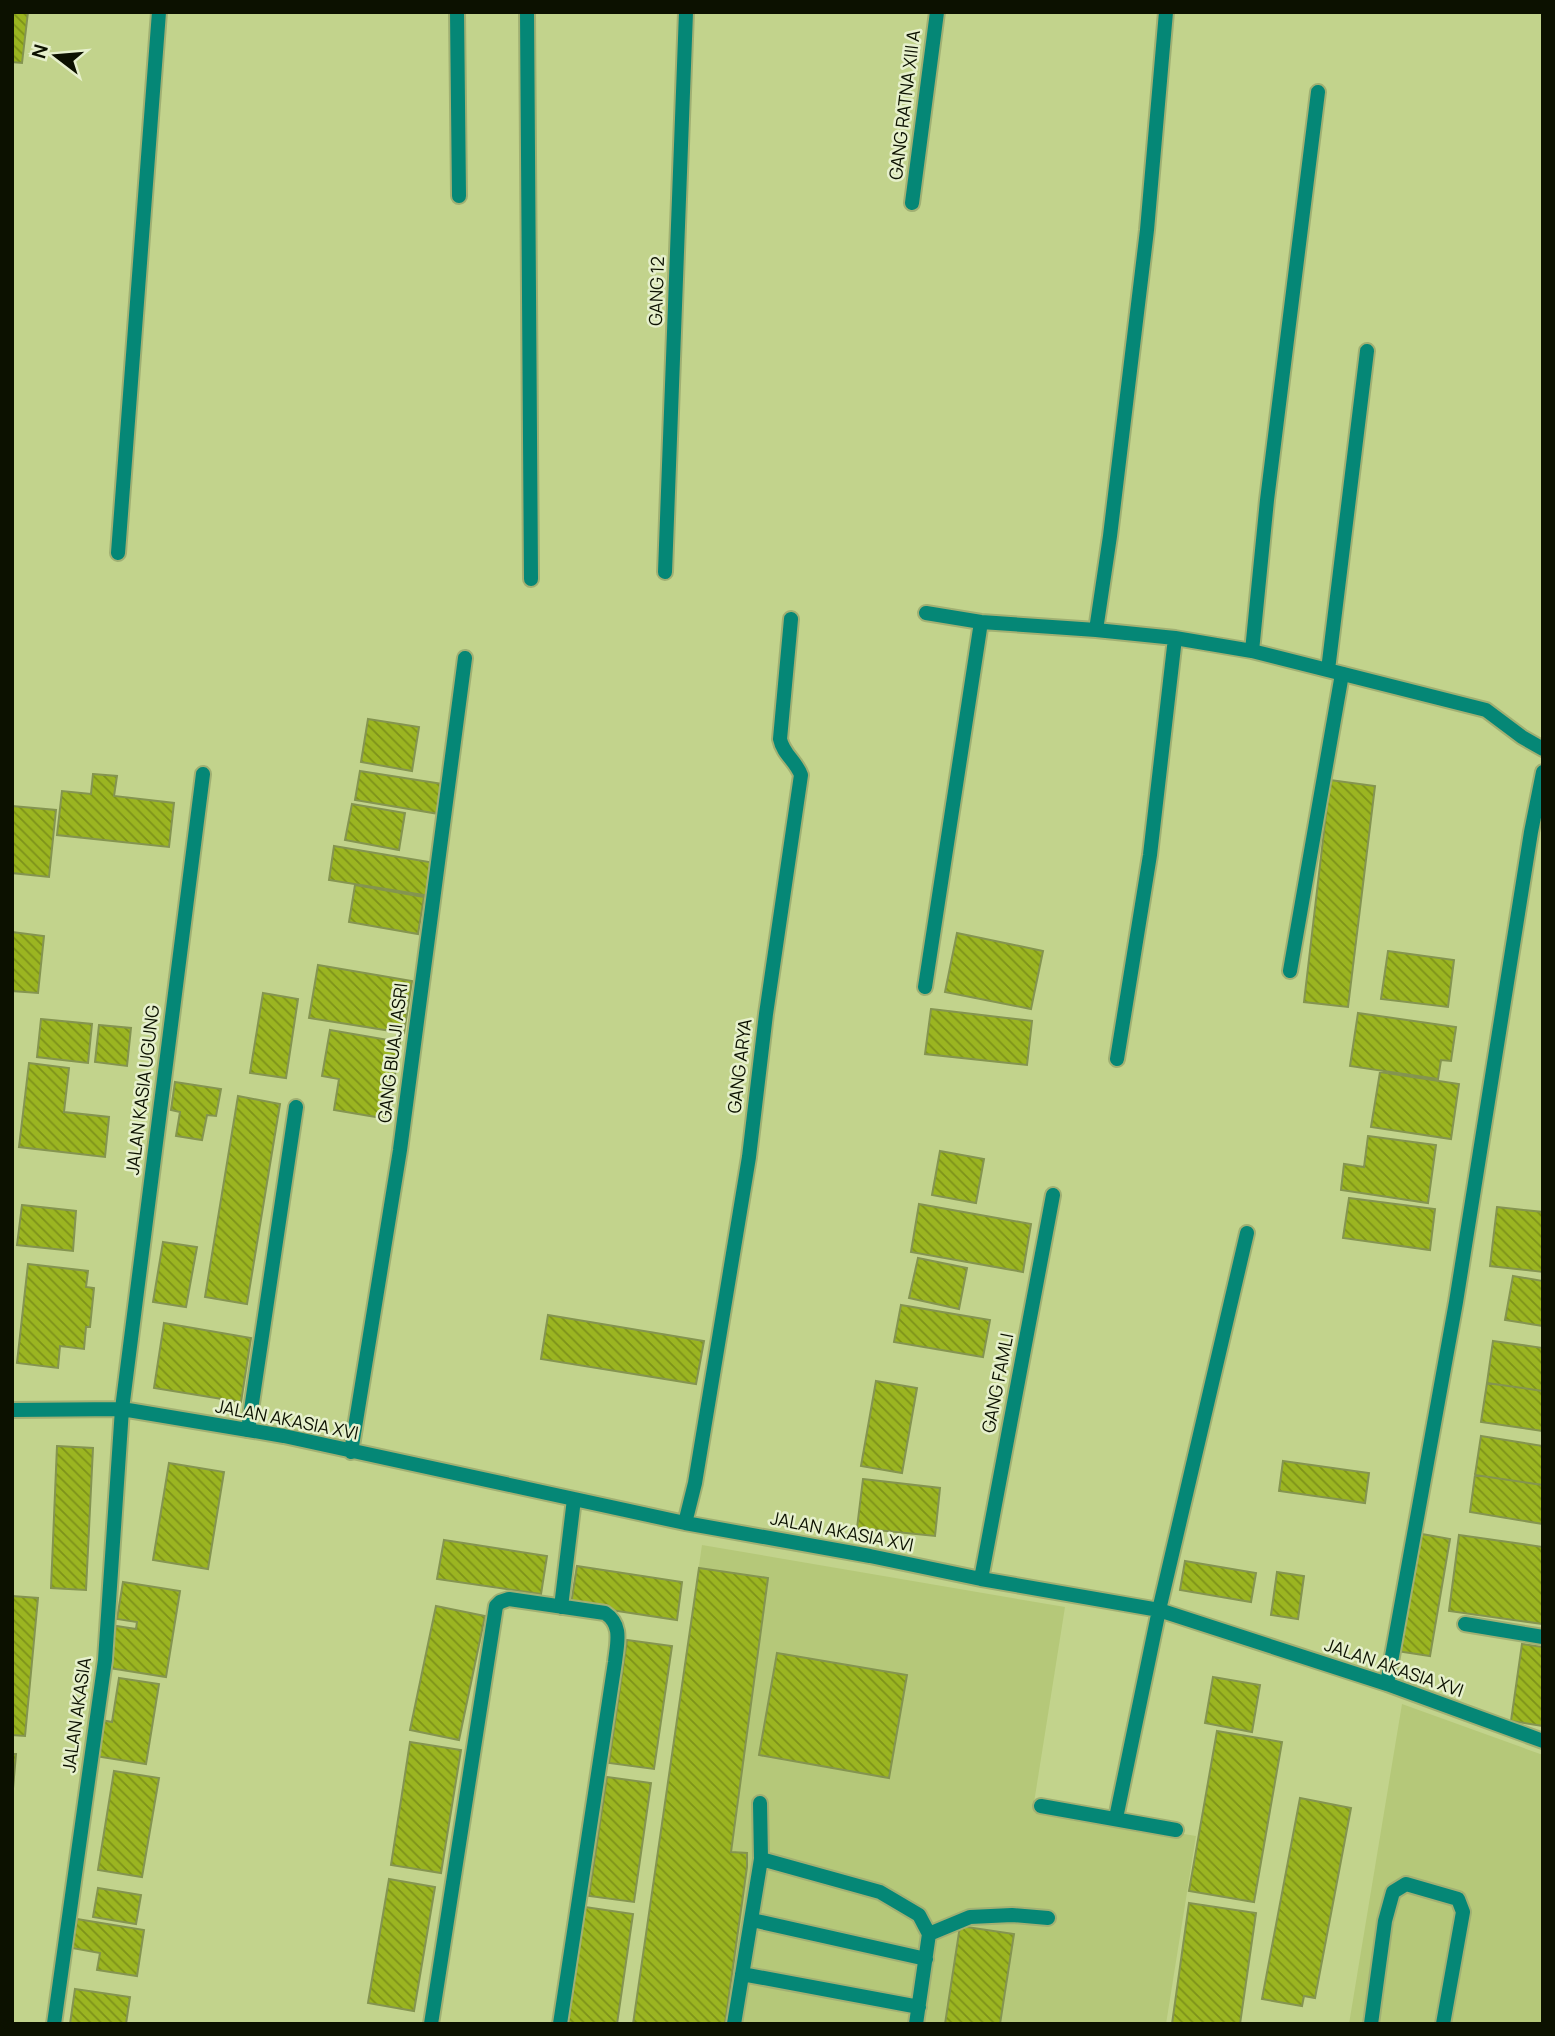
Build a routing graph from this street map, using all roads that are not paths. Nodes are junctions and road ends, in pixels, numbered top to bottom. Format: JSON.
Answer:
{"nodes":[{"id":1,"x":159,"y":12,"type":"edge"},
{"id":2,"x":457,"y":12,"type":"edge"},
{"id":3,"x":527,"y":12,"type":"edge"},
{"id":4,"x":686,"y":12,"type":"edge"},
{"id":5,"x":937,"y":12,"type":"edge"},
{"id":6,"x":1166,"y":12,"type":"edge"},
{"id":7,"x":1318,"y":92,"type":"dead end"},
{"id":8,"x":458,"y":196,"type":"dead end"},
{"id":9,"x":912,"y":203,"type":"dead end"},
{"id":10,"x":1367,"y":351,"type":"dead end"},
{"id":11,"x":118,"y":553,"type":"dead end"},
{"id":12,"x":665,"y":572,"type":"dead end"},
{"id":13,"x":531,"y":579,"type":"dead end"},
{"id":14,"x":926,"y":613,"type":"dead end"},
{"id":15,"x":790,"y":619,"type":"dead end"},
{"id":16,"x":981,"y":622,"type":"junction"},
{"id":17,"x":1096,"y":630,"type":"junction"},
{"id":18,"x":1175,"y":638,"type":"junction"},
{"id":19,"x":1252,"y":651,"type":"junction"},
{"id":20,"x":465,"y":658,"type":"dead end"},
{"id":21,"x":1335,"y":672,"type":"junction"},
{"id":22,"x":1543,"y":749,"type":"edge"},
{"id":23,"x":1543,"y":772,"type":"edge"},
{"id":24,"x":203,"y":775,"type":"dead end"},
{"id":25,"x":1290,"y":971,"type":"dead end"},
{"id":26,"x":925,"y":987,"type":"dead end"},
{"id":27,"x":1117,"y":1059,"type":"dead end"},
{"id":28,"x":296,"y":1107,"type":"dead end"},
{"id":29,"x":1053,"y":1195,"type":"dead end"},
{"id":30,"x":1247,"y":1233,"type":"dead end"},
{"id":31,"x":122,"y":1409,"type":"junction"},
{"id":32,"x":12,"y":1410,"type":"edge"},
{"id":33,"x":248,"y":1430,"type":"junction"},
{"id":34,"x":351,"y":1451,"type":"junction"},
{"id":35,"x":574,"y":1499,"type":"junction"},
{"id":36,"x":685,"y":1522,"type":"junction"},
{"id":37,"x":981,"y":1579,"type":"junction"},
{"id":38,"x":561,"y":1607,"type":"junction"},
{"id":39,"x":1159,"y":1610,"type":"junction"},
{"id":40,"x":1465,"y":1624,"type":"dead end"},
{"id":41,"x":1543,"y":1637,"type":"edge"},
{"id":42,"x":1387,"y":1684,"type":"junction"},
{"id":43,"x":1543,"y":1741,"type":"edge"},
{"id":44,"x":760,"y":1802,"type":"dead end"},
{"id":45,"x":1041,"y":1806,"type":"dead end"},
{"id":46,"x":1116,"y":1818,"type":"junction"},
{"id":47,"x":1177,"y":1830,"type":"dead end"},
{"id":48,"x":761,"y":1859,"type":"junction"},
{"id":49,"x":1048,"y":1918,"type":"dead end"},
{"id":50,"x":752,"y":1920,"type":"junction"},
{"id":51,"x":929,"y":1934,"type":"junction"},
{"id":52,"x":926,"y":1959,"type":"junction"},
{"id":53,"x":742,"y":1974,"type":"junction"},
{"id":54,"x":919,"y":2007,"type":"junction"},
{"id":55,"x":54,"y":2024,"type":"edge"},
{"id":56,"x":431,"y":2024,"type":"edge"},
{"id":57,"x":560,"y":2024,"type":"edge"},
{"id":58,"x":734,"y":2024,"type":"edge"},
{"id":59,"x":916,"y":2024,"type":"edge"},
{"id":60,"x":1371,"y":2024,"type":"edge"},
{"id":61,"x":1443,"y":2024,"type":"edge"}],
"edges":[{"from":1,"to":11,"type":"street"},
{"from":2,"to":8,"type":"street"},
{"from":3,"to":13,"type":"street"},
{"from":4,"to":12,"type":"street","name":"GANG 12"},
{"from":5,"to":9,"type":"street","name":"GANG RATNA XIII A"},
{"from":6,"to":17,"type":"street"},
{"from":7,"to":19,"type":"street"},
{"from":10,"to":21,"type":"street"},
{"from":14,"to":16,"type":"street"},
{"from":15,"to":36,"type":"street","name":"GANG ARYA"},
{"from":16,"to":17,"type":"street"},
{"from":16,"to":26,"type":"street"},
{"from":17,"to":18,"type":"street"},
{"from":18,"to":19,"type":"street"},
{"from":18,"to":27,"type":"street"},
{"from":19,"to":21,"type":"street"},
{"from":20,"to":34,"type":"street","name":"GANG BUAJI ASRI"},
{"from":21,"to":22,"type":"street"},
{"from":21,"to":25,"type":"street"},
{"from":23,"to":42,"type":"street"},
{"from":24,"to":31,"type":"street","name":"JALAN KASIA UGUNG"},
{"from":28,"to":33,"type":"street"},
{"from":29,"to":37,"type":"street","name":"GANG FAMLI"},
{"from":30,"to":39,"type":"street"},
{"from":31,"to":32,"type":"street","name":"JALAN AKASIA XVI"},
{"from":31,"to":33,"type":"street","name":"JALAN AKASIA XVI"},
{"from":31,"to":55,"type":"street","name":"JALAN AKASIA"},
{"from":33,"to":34,"type":"street","name":"JALAN AKASIA XVI"},
{"from":34,"to":35,"type":"street","name":"JALAN AKASIA XVI"},
{"from":35,"to":36,"type":"street","name":"JALAN AKASIA XVI"},
{"from":35,"to":38,"type":"street"},
{"from":36,"to":37,"type":"street","name":"JALAN AKASIA XVI"},
{"from":37,"to":39,"type":"street","name":"JALAN AKASIA XVI"},
{"from":38,"to":56,"type":"street"},
{"from":38,"to":57,"type":"street"},
{"from":39,"to":42,"type":"street","name":"JALAN AKASIA XVI"},
{"from":39,"to":46,"type":"street"},
{"from":40,"to":41,"type":"street"},
{"from":42,"to":43,"type":"street","name":"JALAN AKASIA XVI"},
{"from":44,"to":48,"type":"street"},
{"from":45,"to":46,"type":"street"},
{"from":46,"to":47,"type":"street"},
{"from":48,"to":50,"type":"street"},
{"from":48,"to":51,"type":"street"},
{"from":49,"to":51,"type":"street"},
{"from":50,"to":52,"type":"street"},
{"from":50,"to":53,"type":"street"},
{"from":51,"to":52,"type":"street"},
{"from":52,"to":54,"type":"street"},
{"from":53,"to":54,"type":"street"},
{"from":53,"to":58,"type":"street"},
{"from":54,"to":59,"type":"street"},
{"from":60,"to":61,"type":"street"}]}
